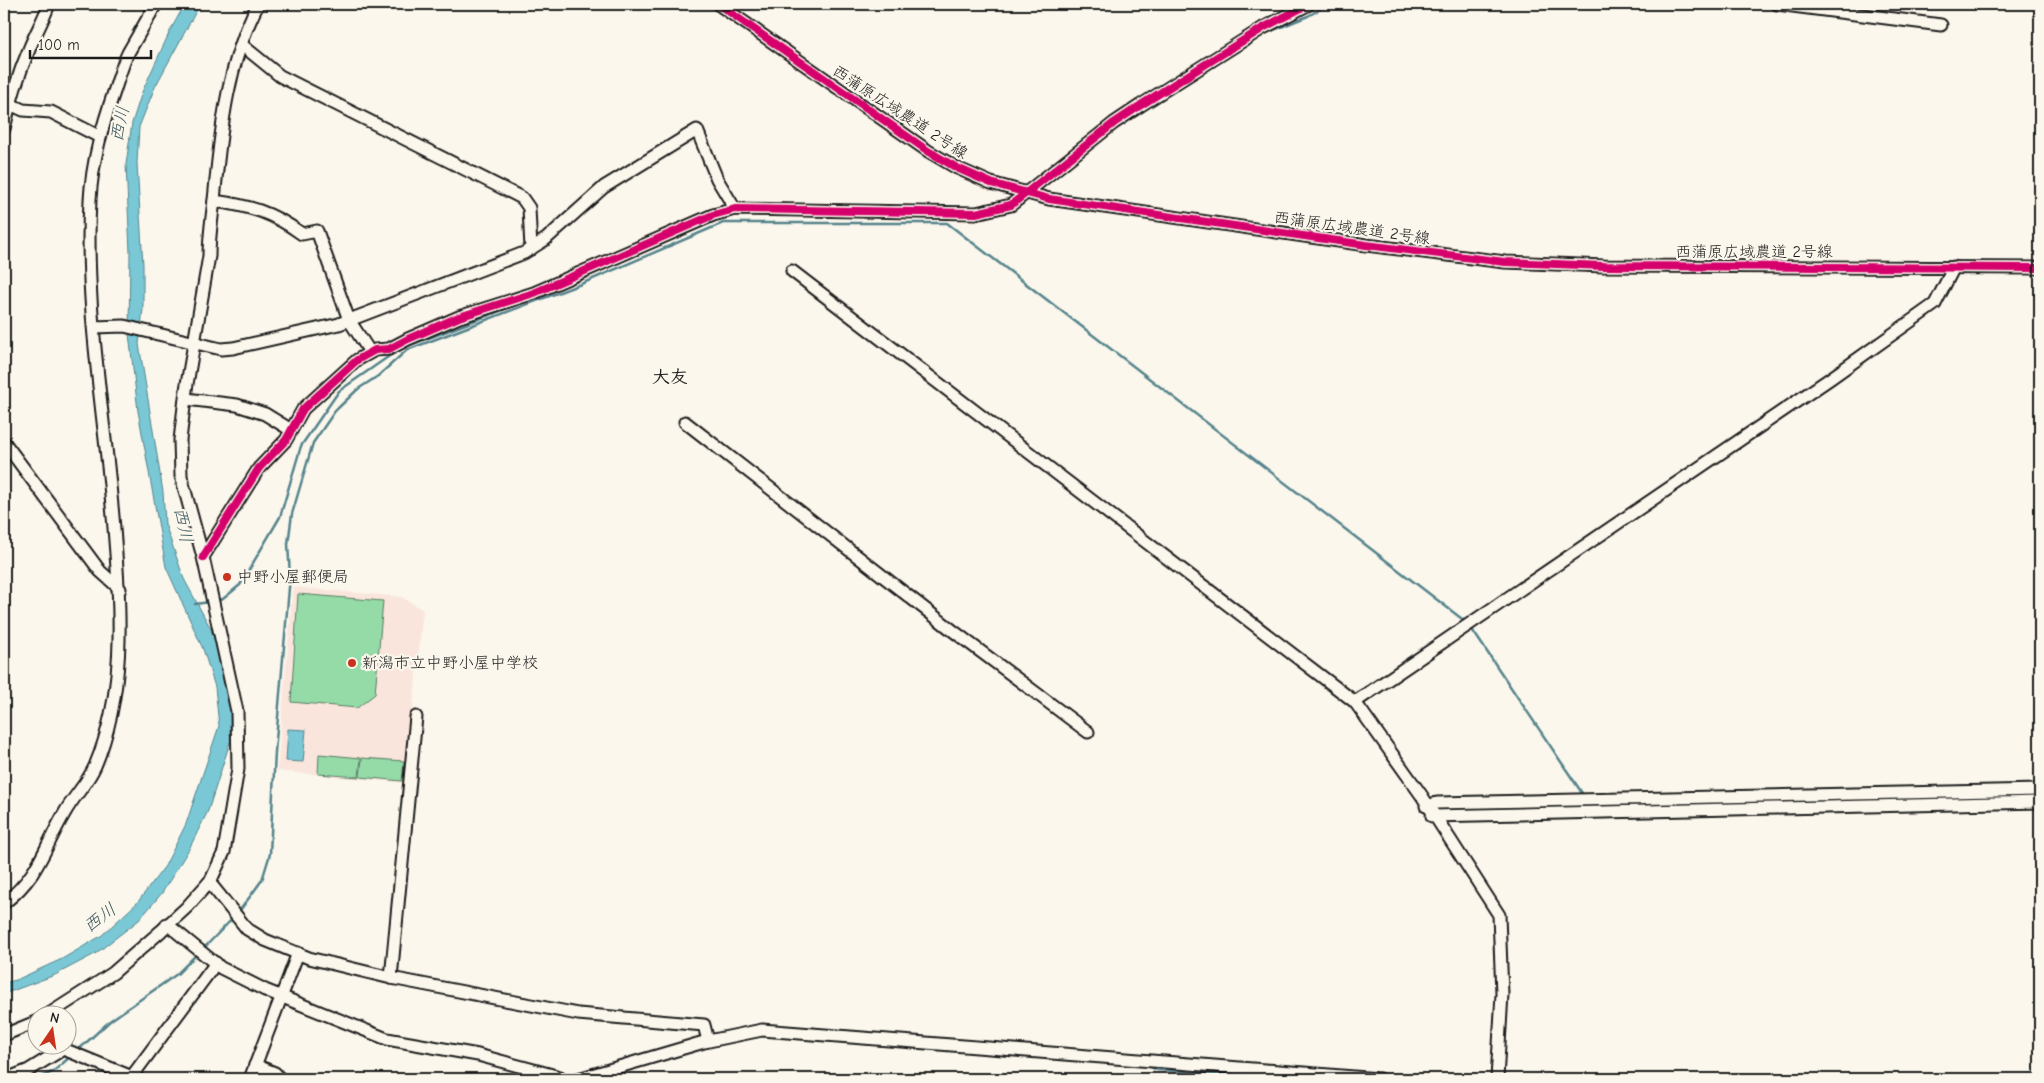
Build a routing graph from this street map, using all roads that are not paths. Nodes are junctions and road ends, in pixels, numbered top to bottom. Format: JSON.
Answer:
{"nodes":[{"id":1,"x":49,"y":4,"type":"edge"},
{"id":2,"x":156,"y":4,"type":"edge"},
{"id":3,"x":258,"y":4,"type":"edge"},
{"id":4,"x":718,"y":4,"type":"edge"},
{"id":5,"x":1309,"y":4,"type":"edge"},
{"id":6,"x":1777,"y":4,"type":"edge"},
{"id":7,"x":1941,"y":25,"type":"dead end"},
{"id":8,"x":242,"y":45,"type":"junction"},
{"id":9,"x":10,"y":104,"type":"junction"},
{"id":10,"x":4,"y":128,"type":"edge"},
{"id":11,"x":100,"y":136,"type":"junction"},
{"id":12,"x":1026,"y":194,"type":"junction"},
{"id":13,"x":214,"y":201,"type":"junction"},
{"id":14,"x":735,"y":209,"type":"junction"},
{"id":15,"x":531,"y":249,"type":"junction"},
{"id":16,"x":1954,"y":267,"type":"junction"},
{"id":17,"x":2040,"y":268,"type":"edge"},
{"id":18,"x":792,"y":271,"type":"dead end"},
{"id":19,"x":349,"y":320,"type":"junction"},
{"id":20,"x":94,"y":327,"type":"junction"},
{"id":21,"x":193,"y":344,"type":"junction"},
{"id":22,"x":370,"y":352,"type":"junction"},
{"id":23,"x":186,"y":399,"type":"junction"},
{"id":24,"x":685,"y":422,"type":"dead end"},
{"id":25,"x":291,"y":430,"type":"junction"},
{"id":26,"x":4,"y":442,"type":"edge"},
{"id":27,"x":203,"y":557,"type":"junction"},
{"id":28,"x":120,"y":589,"type":"junction"},
{"id":29,"x":1355,"y":702,"type":"junction"},
{"id":30,"x":416,"y":717,"type":"dead end"},
{"id":31,"x":1088,"y":732,"type":"dead end"},
{"id":32,"x":2040,"y":790,"type":"edge"},
{"id":33,"x":2040,"y":802,"type":"edge"},
{"id":34,"x":1429,"y":811,"type":"junction"},
{"id":35,"x":209,"y":882,"type":"junction"},
{"id":36,"x":4,"y":903,"type":"edge"},
{"id":37,"x":167,"y":924,"type":"junction"},
{"id":38,"x":298,"y":953,"type":"junction"},
{"id":39,"x":216,"y":963,"type":"junction"},
{"id":40,"x":391,"y":978,"type":"junction"},
{"id":41,"x":281,"y":997,"type":"junction"},
{"id":42,"x":62,"y":1006,"type":"edge"},
{"id":43,"x":28,"y":1029,"type":"edge"},
{"id":44,"x":4,"y":1035,"type":"edge"},
{"id":45,"x":708,"y":1041,"type":"junction"},
{"id":46,"x":78,"y":1055,"type":"edge"},
{"id":47,"x":48,"y":1056,"type":"edge"},
{"id":48,"x":255,"y":1065,"type":"junction"},
{"id":49,"x":133,"y":1078,"type":"edge"},
{"id":50,"x":6,"y":1079,"type":"edge"},
{"id":51,"x":250,"y":1079,"type":"edge"},
{"id":52,"x":280,"y":1079,"type":"edge"},
{"id":53,"x":562,"y":1079,"type":"edge"},
{"id":54,"x":578,"y":1079,"type":"edge"},
{"id":55,"x":1379,"y":1079,"type":"edge"},
{"id":56,"x":1497,"y":1079,"type":"edge"}],
"edges":[{"from":1,"to":9,"type":"street"},
{"from":2,"to":11,"type":"street"},
{"from":3,"to":8,"type":"street"},
{"from":4,"to":12,"type":"street","name":"西蒲原広域農道 2号線"},
{"from":5,"to":12,"type":"street"},
{"from":6,"to":7,"type":"street"},
{"from":8,"to":13,"type":"street"},
{"from":8,"to":15,"type":"street"},
{"from":9,"to":10,"type":"street"},
{"from":9,"to":11,"type":"street"},
{"from":11,"to":20,"type":"street"},
{"from":12,"to":14,"type":"street"},
{"from":12,"to":16,"type":"street","name":"西蒲原広域農道 2号線"},
{"from":13,"to":19,"type":"street"},
{"from":13,"to":21,"type":"street"},
{"from":14,"to":15,"type":"street"},
{"from":14,"to":22,"type":"street"},
{"from":15,"to":19,"type":"street"},
{"from":16,"to":17,"type":"street","name":"西蒲原広域農道 2号線"},
{"from":16,"to":29,"type":"street"},
{"from":18,"to":29,"type":"street"},
{"from":19,"to":21,"type":"street"},
{"from":19,"to":22,"type":"street"},
{"from":20,"to":21,"type":"street"},
{"from":20,"to":28,"type":"street"},
{"from":21,"to":23,"type":"street"},
{"from":22,"to":25,"type":"street"},
{"from":23,"to":25,"type":"street"},
{"from":23,"to":27,"type":"street"},
{"from":24,"to":31,"type":"street"},
{"from":25,"to":27,"type":"street"},
{"from":26,"to":28,"type":"street"},
{"from":27,"to":35,"type":"street"},
{"from":28,"to":36,"type":"street"},
{"from":29,"to":34,"type":"street"},
{"from":30,"to":40,"type":"street"},
{"from":32,"to":34,"type":"street"},
{"from":33,"to":34,"type":"street"},
{"from":34,"to":56,"type":"street"},
{"from":35,"to":37,"type":"street"},
{"from":35,"to":38,"type":"street"},
{"from":37,"to":39,"type":"street"},
{"from":37,"to":42,"type":"street"},
{"from":38,"to":40,"type":"street"},
{"from":38,"to":41,"type":"street"},
{"from":39,"to":41,"type":"street"},
{"from":39,"to":49,"type":"street"},
{"from":40,"to":45,"type":"street"},
{"from":41,"to":48,"type":"street"},
{"from":41,"to":53,"type":"street"},
{"from":43,"to":44,"type":"street"},
{"from":45,"to":54,"type":"street"},
{"from":45,"to":55,"type":"street"},
{"from":46,"to":49,"type":"street"},
{"from":47,"to":50,"type":"street"},
{"from":48,"to":51,"type":"street"},
{"from":48,"to":52,"type":"street"}]}
